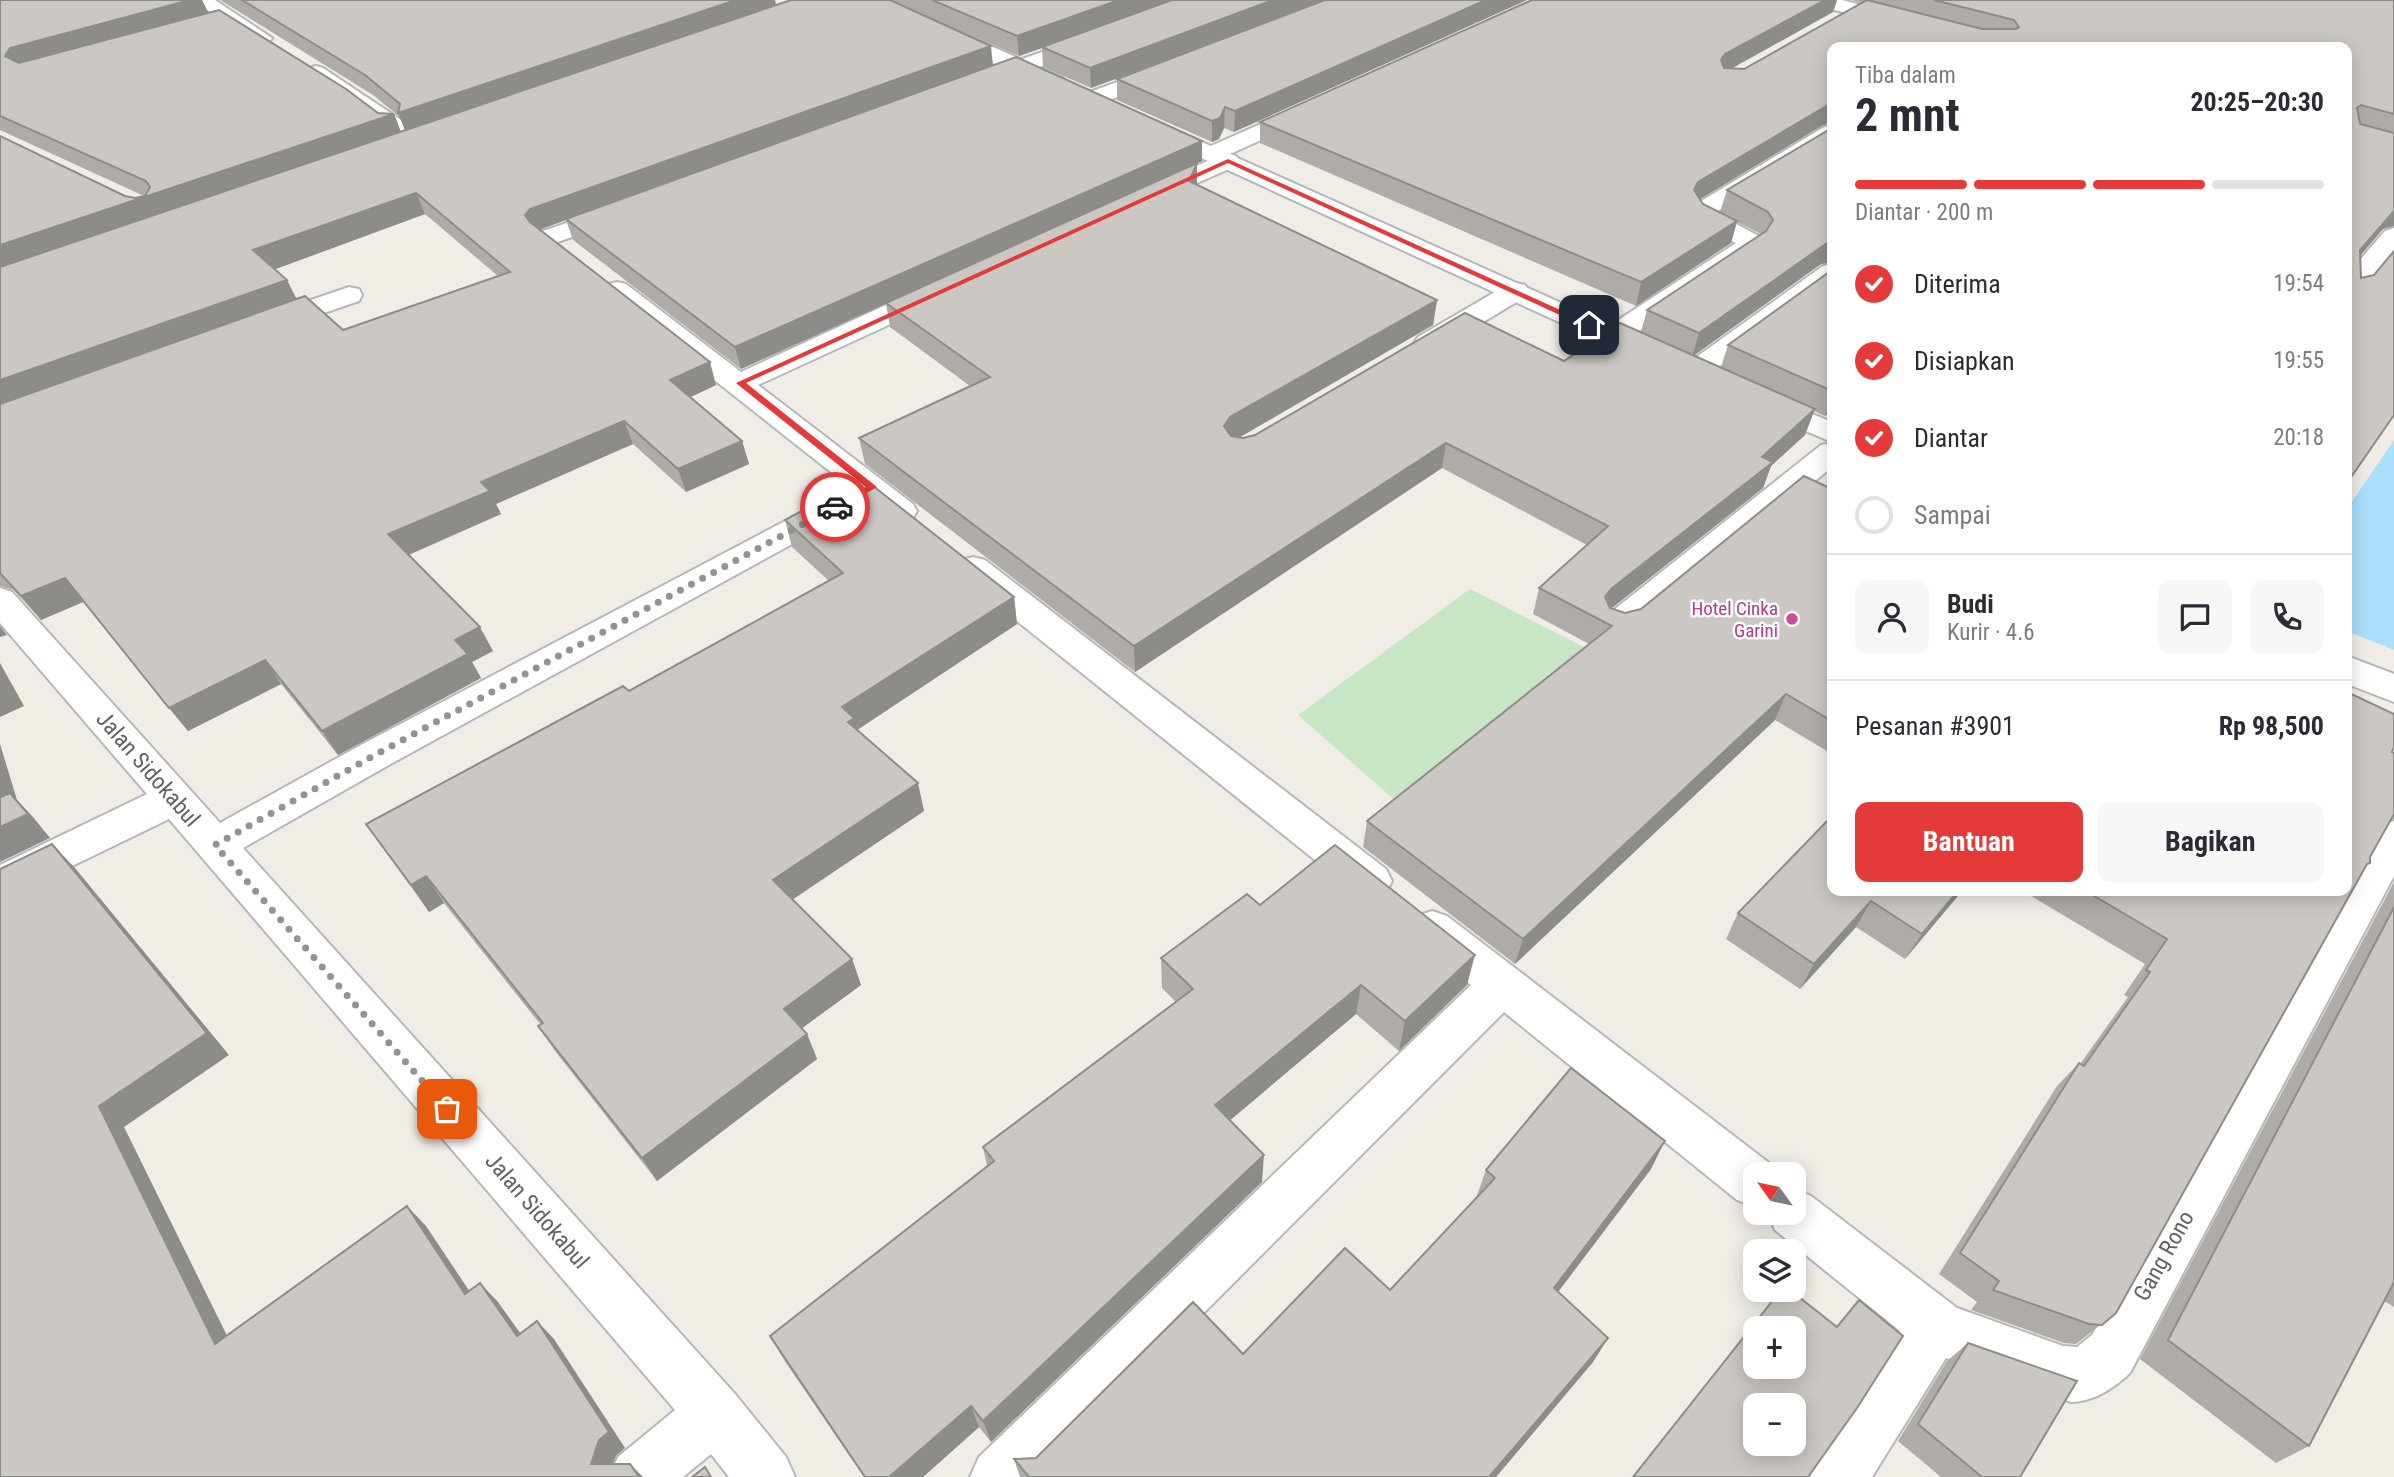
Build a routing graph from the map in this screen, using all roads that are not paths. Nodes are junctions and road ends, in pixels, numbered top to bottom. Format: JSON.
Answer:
{"nodes":[{"id":1,"x":202,"y":0,"type":"edge"},
{"id":2,"x":872,"y":0,"type":"edge"},
{"id":3,"x":1819,"y":0,"type":"edge"},
{"id":4,"x":1857,"y":10,"type":"junction"},
{"id":5,"x":232,"y":19,"type":"junction"},
{"id":6,"x":1834,"y":23,"type":"edge"},
{"id":7,"x":205,"y":26,"type":"edge"},
{"id":8,"x":1114,"y":32,"type":"edge"},
{"id":9,"x":1971,"y":42,"type":"edge"},
{"id":10,"x":276,"y":47,"type":"edge"},
{"id":11,"x":298,"y":61,"type":"edge"},
{"id":12,"x":1182,"y":64,"type":"edge"},
{"id":13,"x":1020,"y":67,"type":"junction"},
{"id":14,"x":955,"y":91,"type":"edge"},
{"id":15,"x":1092,"y":99,"type":"junction"},
{"id":16,"x":1324,"y":103,"type":"edge"},
{"id":17,"x":396,"y":127,"type":"edge"},
{"id":18,"x":1827,"y":135,"type":"edge"},
{"id":19,"x":1220,"y":157,"type":"junction"},
{"id":20,"x":641,"y":204,"type":"edge"},
{"id":21,"x":1126,"y":206,"type":"edge"},
{"id":22,"x":2394,"y":236,"type":"edge"},
{"id":23,"x":1827,"y":276,"type":"edge"},
{"id":24,"x":964,"y":280,"type":"edge"},
{"id":25,"x":2352,"y":285,"type":"edge"},
{"id":26,"x":1516,"y":291,"type":"junction"},
{"id":27,"x":349,"y":295,"type":"dead end"},
{"id":28,"x":246,"y":332,"type":"edge"},
{"id":29,"x":1613,"y":336,"type":"junction"},
{"id":30,"x":1405,"y":356,"type":"edge"},
{"id":31,"x":1694,"y":372,"type":"junction"},
{"id":32,"x":740,"y":383,"type":"junction"},
{"id":33,"x":1719,"y":384,"type":"edge"},
{"id":34,"x":1744,"y":395,"type":"edge"},
{"id":35,"x":1827,"y":431,"type":"edge"},
{"id":36,"x":1827,"y":456,"type":"edge"},
{"id":37,"x":872,"y":487,"type":"junction"},
{"id":38,"x":0,"y":600,"type":"edge"},
{"id":39,"x":1618,"y":625,"type":"edge"},
{"id":40,"x":2352,"y":671,"type":"edge"},
{"id":41,"x":2394,"y":689,"type":"edge"},
{"id":42,"x":174,"y":799,"type":"junction"},
{"id":43,"x":2394,"y":837,"type":"edge"},
{"id":44,"x":215,"y":845,"type":"junction"},
{"id":45,"x":0,"y":884,"type":"edge"},
{"id":46,"x":1502,"y":984,"type":"junction"},
{"id":47,"x":1743,"y":1174,"type":"edge"},
{"id":48,"x":1806,"y":1223,"type":"edge"},
{"id":49,"x":1941,"y":1329,"type":"junction"},
{"id":50,"x":715,"y":1414,"type":"junction"},
{"id":51,"x":638,"y":1477,"type":"edge"},
{"id":52,"x":766,"y":1477,"type":"edge"},
{"id":53,"x":999,"y":1477,"type":"edge"},
{"id":54,"x":1839,"y":1477,"type":"edge"}],
"edges":[{"from":1,"to":5,"type":"street"},
{"from":2,"to":13,"type":"street"},
{"from":3,"to":4,"type":"street"},
{"from":4,"to":6,"type":"street"},
{"from":4,"to":9,"type":"street"},
{"from":5,"to":7,"type":"street"},
{"from":5,"to":10,"type":"street"},
{"from":8,"to":13,"type":"street"},
{"from":11,"to":17,"type":"street"},
{"from":12,"to":15,"type":"street"},
{"from":13,"to":14,"type":"street"},
{"from":13,"to":15,"type":"street"},
{"from":15,"to":19,"type":"street"},
{"from":16,"to":19,"type":"street"},
{"from":18,"to":29,"type":"street"},
{"from":19,"to":21,"type":"street"},
{"from":19,"to":26,"type":"street"},
{"from":20,"to":32,"type":"street"},
{"from":22,"to":25,"type":"street"},
{"from":23,"to":31,"type":"street"},
{"from":24,"to":32,"type":"street"},
{"from":26,"to":29,"type":"street"},
{"from":26,"to":30,"type":"street"},
{"from":27,"to":28,"type":"street"},
{"from":29,"to":31,"type":"street"},
{"from":31,"to":33,"type":"street"},
{"from":32,"to":37,"type":"street"},
{"from":34,"to":35,"type":"street"},
{"from":36,"to":39,"type":"street"},
{"from":37,"to":44,"type":"street"},
{"from":37,"to":46,"type":"street"},
{"from":38,"to":42,"type":"street","name":"Jalan Sidokabul"},
{"from":40,"to":41,"type":"street"},
{"from":42,"to":44,"type":"street","name":"Jalan Sidokabul"},
{"from":42,"to":45,"type":"street"},
{"from":43,"to":49,"type":"street","name":"Gang Rono"},
{"from":44,"to":50,"type":"street","name":"Jalan Sidokabul"},
{"from":46,"to":47,"type":"street"},
{"from":46,"to":53,"type":"street"},
{"from":48,"to":49,"type":"street"},
{"from":49,"to":54,"type":"street"},
{"from":50,"to":51,"type":"street"},
{"from":50,"to":52,"type":"street","name":"Jalan Sidokabul"}]}
